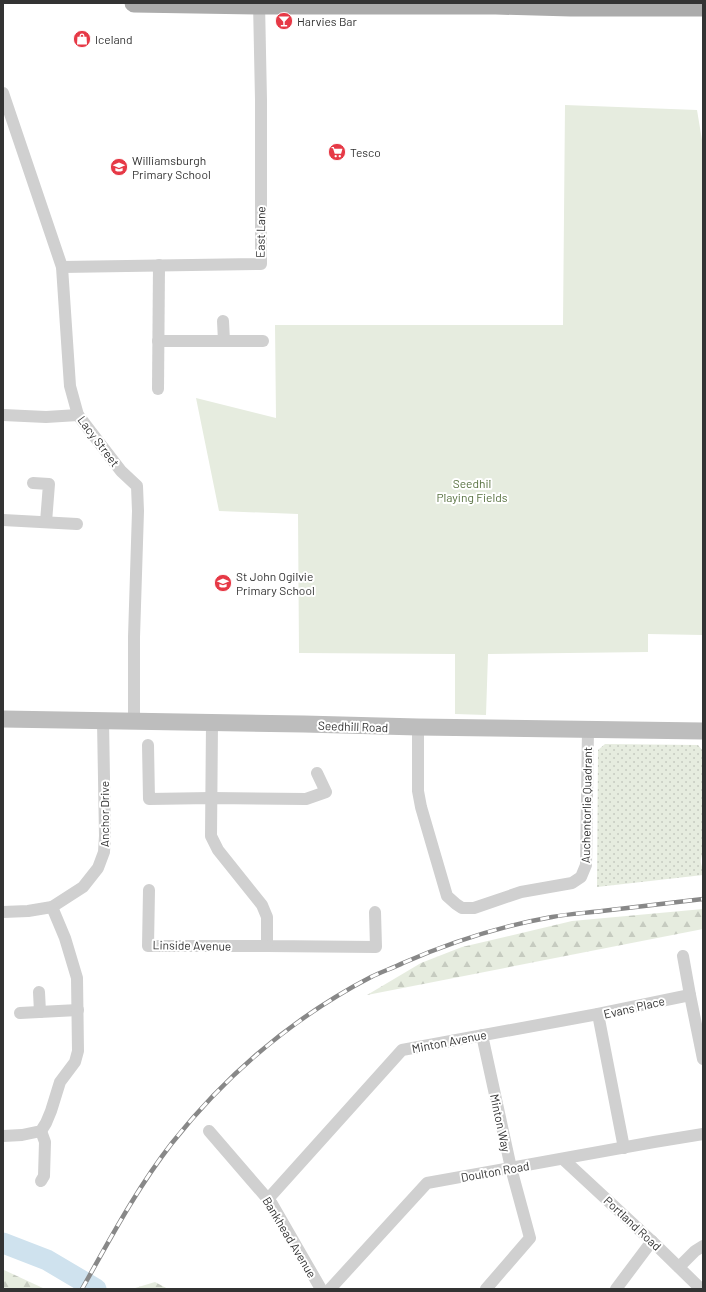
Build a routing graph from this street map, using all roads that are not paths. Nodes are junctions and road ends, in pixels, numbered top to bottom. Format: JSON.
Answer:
{"nodes":[{"id":1,"x":134,"y":3,"type":"edge"},
{"id":2,"x":208,"y":3,"type":"edge"},
{"id":3,"x":259,"y":4,"type":"edge"},
{"id":4,"x":496,"y":4,"type":"edge"},
{"id":5,"x":703,"y":8,"type":"edge"},
{"id":6,"x":3,"y":93,"type":"edge"},
{"id":7,"x":159,"y":265,"type":"junction"},
{"id":8,"x":62,"y":267,"type":"junction"},
{"id":9,"x":223,"y":321,"type":"dead end"},
{"id":10,"x":158,"y":341,"type":"junction"},
{"id":11,"x":224,"y":341,"type":"junction"},
{"id":12,"x":263,"y":341,"type":"dead end"},
{"id":13,"x":158,"y":389,"type":"dead end"},
{"id":14,"x":3,"y":415,"type":"edge"},
{"id":15,"x":78,"y":415,"type":"junction"},
{"id":16,"x":33,"y":483,"type":"dead end"},
{"id":17,"x":3,"y":520,"type":"edge"},
{"id":18,"x":46,"y":522,"type":"junction"},
{"id":19,"x":77,"y":524,"type":"dead end"},
{"id":20,"x":3,"y":719,"type":"edge"},
{"id":21,"x":103,"y":721,"type":"junction"},
{"id":22,"x":134,"y":722,"type":"junction"},
{"id":23,"x":212,"y":723,"type":"junction"},
{"id":24,"x":418,"y":727,"type":"junction"},
{"id":25,"x":588,"y":729,"type":"junction"},
{"id":26,"x":703,"y":731,"type":"edge"},
{"id":27,"x":148,"y":745,"type":"dead end"},
{"id":28,"x":318,"y":773,"type":"dead end"},
{"id":29,"x":211,"y":798,"type":"junction"},
{"id":30,"x":149,"y":890,"type":"dead end"},
{"id":31,"x":52,"y":907,"type":"junction"},
{"id":32,"x":3,"y":912,"type":"edge"},
{"id":33,"x":375,"y":912,"type":"dead end"},
{"id":34,"x":267,"y":946,"type":"junction"},
{"id":35,"x":683,"y":956,"type":"dead end"},
{"id":36,"x":39,"y":992,"type":"dead end"},
{"id":37,"x":690,"y":995,"type":"junction"},
{"id":38,"x":78,"y":1010,"type":"junction"},
{"id":39,"x":40,"y":1012,"type":"junction"},
{"id":40,"x":20,"y":1013,"type":"dead end"},
{"id":41,"x":598,"y":1014,"type":"junction"},
{"id":42,"x":482,"y":1035,"type":"junction"},
{"id":43,"x":703,"y":1059,"type":"edge"},
{"id":44,"x":41,"y":1131,"type":"junction"},
{"id":45,"x":210,"y":1131,"type":"dead end"},
{"id":46,"x":703,"y":1134,"type":"edge"},
{"id":47,"x":3,"y":1136,"type":"edge"},
{"id":48,"x":624,"y":1148,"type":"junction"},
{"id":49,"x":563,"y":1159,"type":"junction"},
{"id":50,"x":511,"y":1168,"type":"junction"},
{"id":51,"x":41,"y":1181,"type":"dead end"},
{"id":52,"x":268,"y":1199,"type":"junction"},
{"id":53,"x":652,"y":1241,"type":"junction"},
{"id":54,"x":703,"y":1246,"type":"edge"},
{"id":55,"x":679,"y":1267,"type":"junction"},
{"id":56,"x":322,"y":1289,"type":"edge"},
{"id":57,"x":330,"y":1289,"type":"edge"},
{"id":58,"x":486,"y":1289,"type":"edge"},
{"id":59,"x":616,"y":1289,"type":"edge"},
{"id":60,"x":701,"y":1289,"type":"edge"}],
"edges":[{"from":1,"to":2,"type":"main road"},
{"from":2,"to":3,"type":"main road"},
{"from":3,"to":4,"type":"main road"},
{"from":3,"to":7,"type":"street","name":"East Lane"},
{"from":4,"to":5,"type":"main road"},
{"from":6,"to":8,"type":"street","name":"Lacy Street"},
{"from":7,"to":8,"type":"street","name":"East Lane"},
{"from":7,"to":10,"type":"street"},
{"from":8,"to":15,"type":"street","name":"Lacy Street"},
{"from":9,"to":11,"type":"street"},
{"from":10,"to":11,"type":"street"},
{"from":10,"to":13,"type":"street"},
{"from":11,"to":12,"type":"street"},
{"from":14,"to":15,"type":"street"},
{"from":15,"to":22,"type":"street","name":"Lacy Street"},
{"from":16,"to":18,"type":"street"},
{"from":17,"to":18,"type":"street"},
{"from":18,"to":19,"type":"street"},
{"from":20,"to":21,"type":"street","name":"Seedhill Road"},
{"from":21,"to":22,"type":"street","name":"Seedhill Road"},
{"from":21,"to":31,"type":"street","name":"Anchor Drive"},
{"from":22,"to":23,"type":"street","name":"Seedhill Road"},
{"from":23,"to":24,"type":"street","name":"Seedhill Road"},
{"from":23,"to":29,"type":"street"},
{"from":24,"to":25,"type":"street","name":"Seedhill Road"},
{"from":24,"to":25,"type":"street","name":"Auchentorlie Quadrant"},
{"from":25,"to":26,"type":"street","name":"Seedhill Road"},
{"from":27,"to":29,"type":"street"},
{"from":28,"to":29,"type":"street"},
{"from":29,"to":34,"type":"street"},
{"from":30,"to":34,"type":"street","name":"Linside Avenue"},
{"from":31,"to":32,"type":"street","name":"Anchor Drive"},
{"from":31,"to":38,"type":"street"},
{"from":33,"to":34,"type":"street","name":"Linside Avenue"},
{"from":35,"to":37,"type":"street"},
{"from":36,"to":39,"type":"street"},
{"from":37,"to":41,"type":"street","name":"Evans Place"},
{"from":37,"to":43,"type":"street"},
{"from":38,"to":39,"type":"street"},
{"from":38,"to":44,"type":"street"},
{"from":39,"to":40,"type":"street"},
{"from":41,"to":42,"type":"street","name":"Minton Avenue"},
{"from":41,"to":48,"type":"street","name":"Evans Place"},
{"from":42,"to":50,"type":"street","name":"Minton Way"},
{"from":42,"to":52,"type":"street","name":"Minton Avenue"},
{"from":44,"to":47,"type":"street"},
{"from":44,"to":51,"type":"street"},
{"from":45,"to":52,"type":"street","name":"Bankhead Avenue"},
{"from":46,"to":48,"type":"street","name":"Doulton Road"},
{"from":48,"to":49,"type":"street","name":"Doulton Road"},
{"from":49,"to":50,"type":"street","name":"Doulton Road"},
{"from":49,"to":53,"type":"street","name":"Portland Road"},
{"from":50,"to":57,"type":"street","name":"Doulton Road"},
{"from":50,"to":58,"type":"street","name":"Minton Way"},
{"from":52,"to":56,"type":"street","name":"Bankhead Avenue"},
{"from":53,"to":55,"type":"street","name":"Portland Road"},
{"from":53,"to":59,"type":"street"},
{"from":54,"to":55,"type":"street"},
{"from":55,"to":60,"type":"street","name":"Portland Road"}]}
